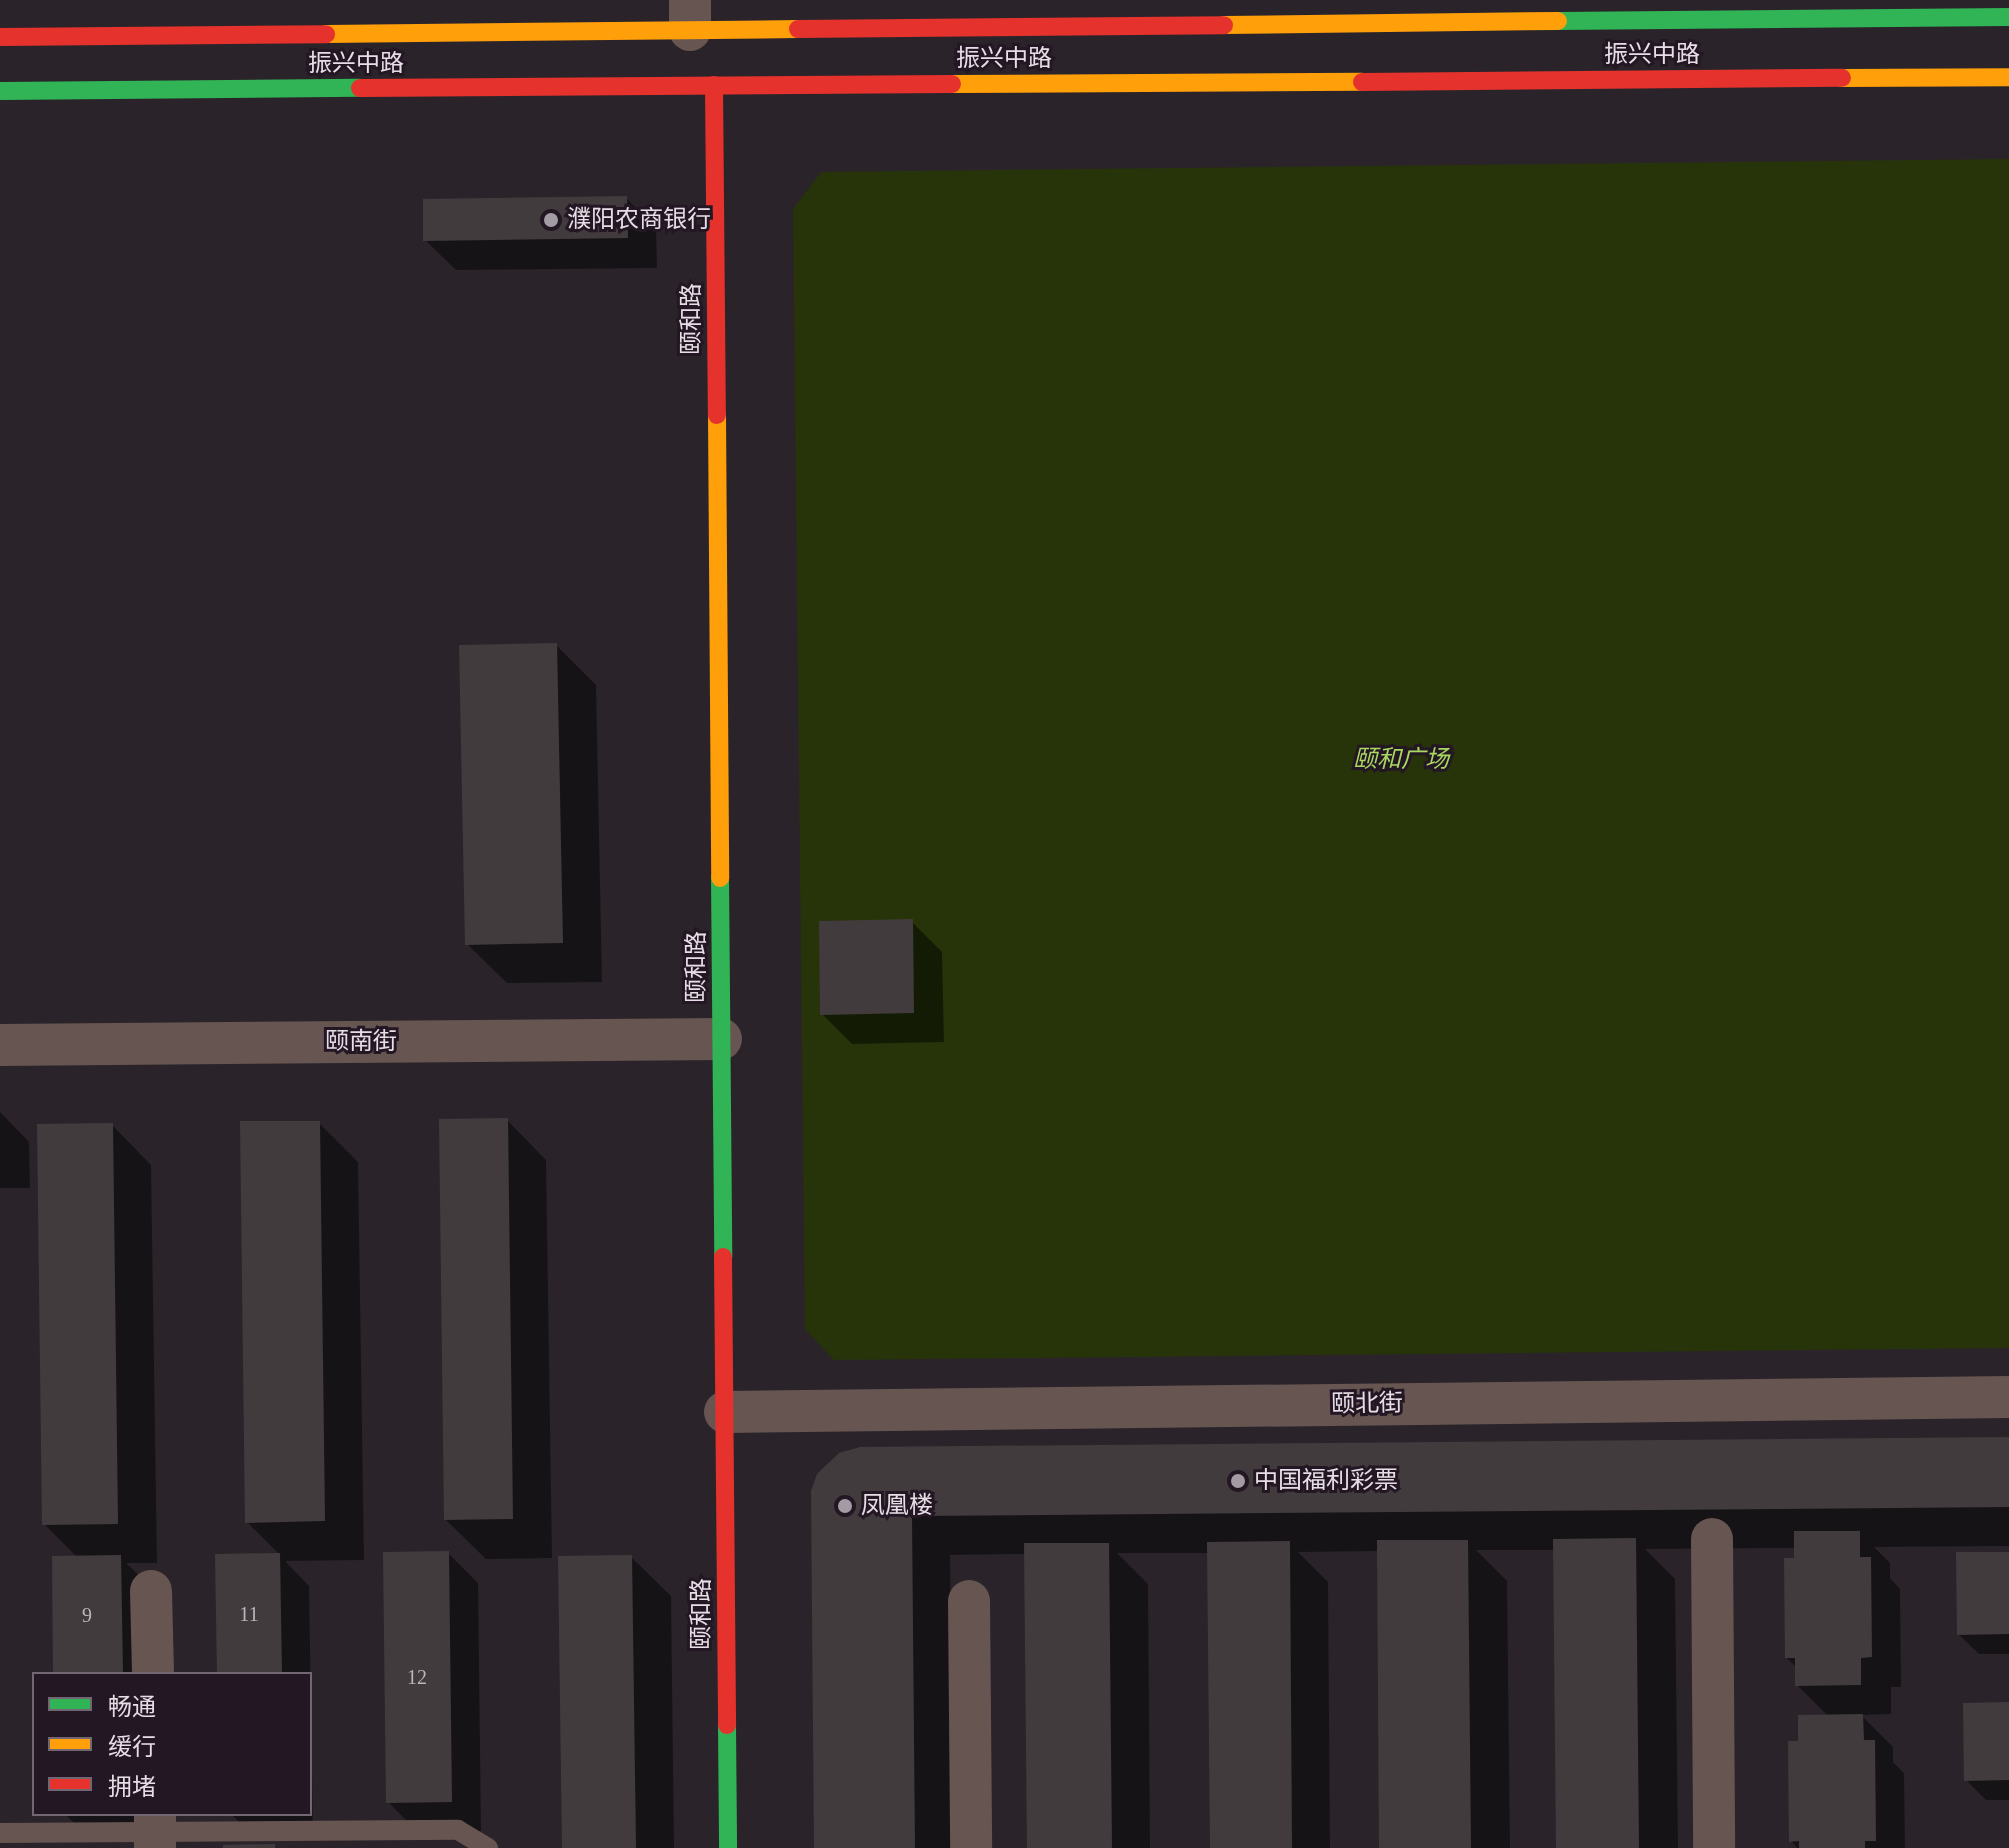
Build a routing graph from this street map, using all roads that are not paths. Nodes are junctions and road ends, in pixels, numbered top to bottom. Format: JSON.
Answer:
{"nodes":[{"id":1,"x":1668,"y":10,"type":"edge"},
{"id":2,"x":690,"y":15,"type":"edge"},
{"id":3,"x":2009,"y":17,"type":"edge"},
{"id":4,"x":0,"y":37,"type":"edge"},
{"id":5,"x":2009,"y":77,"type":"edge"},
{"id":6,"x":714,"y":85,"type":"junction"},
{"id":7,"x":0,"y":91,"type":"edge"},
{"id":8,"x":721,"y":1039,"type":"junction"},
{"id":9,"x":0,"y":1045,"type":"edge"},
{"id":10,"x":2009,"y":1397,"type":"edge"},
{"id":11,"x":725,"y":1412,"type":"junction"},
{"id":12,"x":1712,"y":1539,"type":"dead end"},
{"id":13,"x":151,"y":1591,"type":"dead end"},
{"id":14,"x":969,"y":1601,"type":"dead end"},
{"id":15,"x":153,"y":1672,"type":"edge"},
{"id":16,"x":155,"y":1831,"type":"edge"},
{"id":17,"x":0,"y":1833,"type":"edge"},
{"id":18,"x":488,"y":1848,"type":"edge"},
{"id":19,"x":728,"y":1848,"type":"edge"},
{"id":20,"x":971,"y":1848,"type":"edge"},
{"id":21,"x":1714,"y":1848,"type":"edge"}],
"edges":[{"from":1,"to":2,"type":"street","name":"振兴中路"},
{"from":1,"to":3,"type":"street","name":"振兴中路"},
{"from":2,"to":4,"type":"street","name":"振兴中路"},
{"from":5,"to":6,"type":"street","name":"振兴中路"},
{"from":6,"to":7,"type":"street","name":"振兴中路"},
{"from":6,"to":8,"type":"street","name":"颐和路"},
{"from":8,"to":9,"type":"street","name":"颐南街"},
{"from":8,"to":11,"type":"street","name":"颐和路"},
{"from":10,"to":11,"type":"street","name":"颐北街"},
{"from":11,"to":19,"type":"street","name":"颐和路"},
{"from":12,"to":21,"type":"street"},
{"from":13,"to":15,"type":"street"},
{"from":14,"to":20,"type":"street"},
{"from":16,"to":17,"type":"lane"},
{"from":16,"to":18,"type":"lane"}]}
